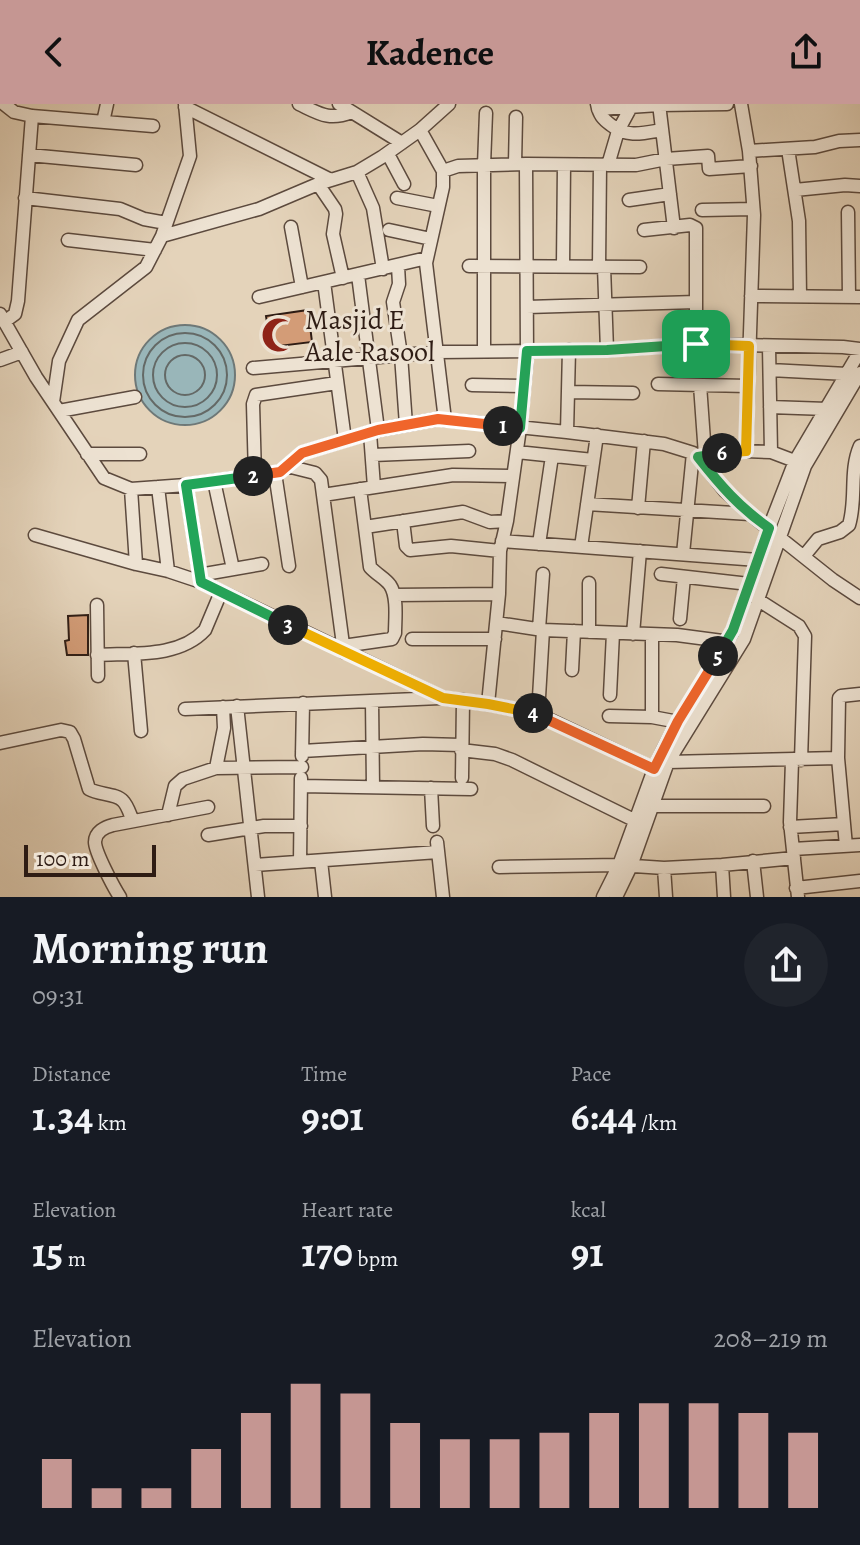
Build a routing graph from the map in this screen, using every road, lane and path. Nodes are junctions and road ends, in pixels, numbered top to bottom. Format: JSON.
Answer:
{"nodes":[{"id":1,"x":4,"y":104,"type":"edge"},
{"id":2,"x":107,"y":104,"type":"edge"},
{"id":3,"x":299,"y":104,"type":"edge"},
{"id":4,"x":339,"y":104,"type":"edge"},
{"id":5,"x":449,"y":104,"type":"edge"},
{"id":6,"x":727,"y":104,"type":"edge"},
{"id":7,"x":741,"y":104,"type":"edge"},
{"id":8,"x":659,"y":105,"type":"edge"},
{"id":9,"x":185,"y":106,"type":"edge"},
{"id":10,"x":598,"y":107,"type":"edge"},
{"id":11,"x":631,"y":107,"type":"junction"},
{"id":12,"x":352,"y":112,"type":"junction"},
{"id":13,"x":486,"y":113,"type":"dead end"},
{"id":14,"x":32,"y":116,"type":"junction"},
{"id":15,"x":516,"y":117,"type":"dead end"},
{"id":16,"x":103,"y":122,"type":"junction"},
{"id":17,"x":153,"y":126,"type":"dead end"},
{"id":18,"x":420,"y":130,"type":"junction"},
{"id":19,"x":662,"y":130,"type":"junction"},
{"id":20,"x":618,"y":131,"type":"junction"},
{"id":21,"x":860,"y":140,"type":"edge"},
{"id":22,"x":402,"y":143,"type":"junction"},
{"id":23,"x":788,"y":149,"type":"junction"},
{"id":24,"x":749,"y":151,"type":"junction"},
{"id":25,"x":388,"y":154,"type":"junction"},
{"id":26,"x":29,"y":155,"type":"junction"},
{"id":27,"x":666,"y":159,"type":"junction"},
{"id":28,"x":521,"y":164,"type":"junction"},
{"id":29,"x":136,"y":165,"type":"dead end"},
{"id":30,"x":484,"y":165,"type":"junction"},
{"id":31,"x":564,"y":165,"type":"junction"},
{"id":32,"x":604,"y":165,"type":"junction"},
{"id":33,"x":751,"y":166,"type":"junction"},
{"id":34,"x":443,"y":171,"type":"junction"},
{"id":35,"x":357,"y":172,"type":"junction"},
{"id":36,"x":325,"y":182,"type":"junction"},
{"id":37,"x":404,"y":184,"type":"dead end"},
{"id":38,"x":860,"y":186,"type":"edge"},
{"id":39,"x":795,"y":190,"type":"junction"},
{"id":40,"x":670,"y":194,"type":"junction"},
{"id":41,"x":25,"y":198,"type":"junction"},
{"id":42,"x":397,"y":198,"type":"dead end"},
{"id":43,"x":629,"y":200,"type":"dead end"},
{"id":44,"x":438,"y":206,"type":"junction"},
{"id":45,"x":753,"y":209,"type":"junction"},
{"id":46,"x":702,"y":210,"type":"dead end"},
{"id":47,"x":848,"y":212,"type":"dead end"},
{"id":48,"x":166,"y":223,"type":"junction"},
{"id":49,"x":291,"y":227,"type":"dead end"},
{"id":50,"x":674,"y":228,"type":"junction"},
{"id":51,"x":389,"y":230,"type":"dead end"},
{"id":52,"x":644,"y":230,"type":"dead end"},
{"id":53,"x":162,"y":236,"type":"junction"},
{"id":54,"x":431,"y":239,"type":"junction"},
{"id":55,"x":68,"y":240,"type":"dead end"},
{"id":56,"x":155,"y":250,"type":"junction"},
{"id":57,"x":427,"y":258,"type":"junction"},
{"id":58,"x":398,"y":266,"type":"junction"},
{"id":59,"x":469,"y":266,"type":"dead end"},
{"id":60,"x":483,"y":266,"type":"junction"},
{"id":61,"x":527,"y":266,"type":"junction"},
{"id":62,"x":563,"y":266,"type":"junction"},
{"id":63,"x":602,"y":267,"type":"junction"},
{"id":64,"x":640,"y":267,"type":"dead end"},
{"id":65,"x":383,"y":269,"type":"junction"},
{"id":66,"x":358,"y":275,"type":"junction"},
{"id":67,"x":343,"y":278,"type":"junction"},
{"id":68,"x":324,"y":282,"type":"junction"},
{"id":69,"x":302,"y":287,"type":"junction"},
{"id":70,"x":751,"y":296,"type":"junction"},
{"id":71,"x":800,"y":296,"type":"junction"},
{"id":72,"x":259,"y":297,"type":"dead end"},
{"id":73,"x":854,"y":297,"type":"edge"},
{"id":74,"x":696,"y":302,"type":"junction"},
{"id":75,"x":605,"y":305,"type":"junction"},
{"id":76,"x":527,"y":307,"type":"junction"},
{"id":77,"x":2,"y":318,"type":"edge"},
{"id":78,"x":696,"y":344,"type":"junction"},
{"id":79,"x":749,"y":346,"type":"junction"},
{"id":80,"x":769,"y":347,"type":"junction"},
{"id":81,"x":569,"y":350,"type":"junction"},
{"id":82,"x":607,"y":350,"type":"junction"},
{"id":83,"x":860,"y":350,"type":"edge"},
{"id":84,"x":484,"y":351,"type":"junction"},
{"id":85,"x":527,"y":351,"type":"junction"},
{"id":86,"x":22,"y":352,"type":"junction"},
{"id":87,"x":437,"y":352,"type":"junction"},
{"id":88,"x":401,"y":355,"type":"junction"},
{"id":89,"x":369,"y":357,"type":"junction"},
{"id":90,"x":0,"y":360,"type":"edge"},
{"id":91,"x":335,"y":360,"type":"junction"},
{"id":92,"x":253,"y":368,"type":"dead end"},
{"id":93,"x":770,"y":370,"type":"junction"},
{"id":94,"x":854,"y":373,"type":"edge"},
{"id":95,"x":337,"y":383,"type":"junction"},
{"id":96,"x":658,"y":384,"type":"dead end"},
{"id":97,"x":472,"y":385,"type":"dead end"},
{"id":98,"x":700,"y":385,"type":"junction"},
{"id":99,"x":524,"y":386,"type":"junction"},
{"id":100,"x":748,"y":386,"type":"junction"},
{"id":101,"x":568,"y":392,"type":"junction"},
{"id":102,"x":633,"y":393,"type":"dead end"},
{"id":103,"x":135,"y":397,"type":"dead end"},
{"id":104,"x":56,"y":407,"type":"junction"},
{"id":105,"x":770,"y":407,"type":"junction"},
{"id":106,"x":827,"y":409,"type":"junction"},
{"id":107,"x":445,"y":420,"type":"junction"},
{"id":108,"x":406,"y":425,"type":"junction"},
{"id":109,"x":520,"y":428,"type":"junction"},
{"id":110,"x":374,"y":431,"type":"junction"},
{"id":111,"x":567,"y":432,"type":"junction"},
{"id":112,"x":597,"y":435,"type":"junction"},
{"id":113,"x":345,"y":440,"type":"junction"},
{"id":114,"x":644,"y":441,"type":"junction"},
{"id":115,"x":860,"y":446,"type":"edge"},
{"id":116,"x":469,"y":451,"type":"dead end"},
{"id":117,"x":746,"y":451,"type":"junction"},
{"id":118,"x":517,"y":452,"type":"junction"},
{"id":119,"x":771,"y":452,"type":"junction"},
{"id":120,"x":87,"y":454,"type":"junction"},
{"id":121,"x":140,"y":454,"type":"dead end"},
{"id":122,"x":373,"y":455,"type":"junction"},
{"id":123,"x":699,"y":455,"type":"junction"},
{"id":124,"x":552,"y":456,"type":"junction"},
{"id":125,"x":593,"y":460,"type":"junction"},
{"id":126,"x":800,"y":463,"type":"junction"},
{"id":127,"x":857,"y":463,"type":"edge"},
{"id":128,"x":287,"y":466,"type":"junction"},
{"id":129,"x":275,"y":473,"type":"junction"},
{"id":130,"x":255,"y":476,"type":"junction"},
{"id":131,"x":513,"y":476,"type":"junction"},
{"id":132,"x":214,"y":481,"type":"junction"},
{"id":133,"x":186,"y":485,"type":"junction"},
{"id":134,"x":158,"y":487,"type":"junction"},
{"id":135,"x":374,"y":487,"type":"junction"},
{"id":136,"x":131,"y":489,"type":"junction"},
{"id":137,"x":360,"y":489,"type":"junction"},
{"id":138,"x":323,"y":495,"type":"junction"},
{"id":139,"x":857,"y":500,"type":"edge"},
{"id":140,"x":587,"y":504,"type":"junction"},
{"id":141,"x":638,"y":508,"type":"junction"},
{"id":142,"x":688,"y":511,"type":"junction"},
{"id":143,"x":750,"y":514,"type":"junction"},
{"id":144,"x":403,"y":521,"type":"junction"},
{"id":145,"x":507,"y":521,"type":"junction"},
{"id":146,"x":365,"y":527,"type":"junction"},
{"id":147,"x":769,"y":528,"type":"junction"},
{"id":148,"x":35,"y":535,"type":"dead end"},
{"id":149,"x":780,"y":537,"type":"junction"},
{"id":150,"x":539,"y":544,"type":"junction"},
{"id":151,"x":501,"y":546,"type":"junction"},
{"id":152,"x":581,"y":547,"type":"junction"},
{"id":153,"x":640,"y":551,"type":"junction"},
{"id":154,"x":683,"y":554,"type":"junction"},
{"id":155,"x":804,"y":556,"type":"junction"},
{"id":156,"x":758,"y":560,"type":"junction"},
{"id":157,"x":136,"y":564,"type":"junction"},
{"id":158,"x":262,"y":564,"type":"dead end"},
{"id":159,"x":289,"y":566,"type":"dead end"},
{"id":160,"x":233,"y":569,"type":"junction"},
{"id":161,"x":168,"y":571,"type":"junction"},
{"id":162,"x":543,"y":574,"type":"dead end"},
{"id":163,"x":661,"y":574,"type":"dead end"},
{"id":164,"x":684,"y":577,"type":"junction"},
{"id":165,"x":200,"y":578,"type":"junction"},
{"id":166,"x":589,"y":583,"type":"dead end"},
{"id":167,"x":221,"y":592,"type":"junction"},
{"id":168,"x":751,"y":592,"type":"junction"},
{"id":169,"x":499,"y":594,"type":"junction"},
{"id":170,"x":394,"y":595,"type":"junction"},
{"id":171,"x":860,"y":598,"type":"edge"},
{"id":172,"x":97,"y":605,"type":"dead end"},
{"id":173,"x":680,"y":619,"type":"dead end"},
{"id":174,"x":497,"y":623,"type":"junction"},
{"id":175,"x":541,"y":630,"type":"junction"},
{"id":176,"x":574,"y":631,"type":"junction"},
{"id":177,"x":589,"y":632,"type":"junction"},
{"id":178,"x":613,"y":633,"type":"junction"},
{"id":179,"x":633,"y":634,"type":"junction"},
{"id":180,"x":652,"y":635,"type":"junction"},
{"id":181,"x":412,"y":639,"type":"dead end"},
{"id":182,"x":495,"y":639,"type":"junction"},
{"id":183,"x":726,"y":640,"type":"junction"},
{"id":184,"x":741,"y":647,"type":"junction"},
{"id":185,"x":344,"y":649,"type":"junction"},
{"id":186,"x":134,"y":653,"type":"junction"},
{"id":187,"x":97,"y":655,"type":"junction"},
{"id":188,"x":572,"y":670,"type":"dead end"},
{"id":189,"x":98,"y":676,"type":"dead end"},
{"id":190,"x":860,"y":694,"type":"edge"},
{"id":191,"x":610,"y":695,"type":"dead end"},
{"id":192,"x":443,"y":698,"type":"junction"},
{"id":193,"x":463,"y":700,"type":"junction"},
{"id":194,"x":372,"y":701,"type":"junction"},
{"id":195,"x":303,"y":703,"type":"junction"},
{"id":196,"x":488,"y":704,"type":"junction"},
{"id":197,"x":237,"y":706,"type":"junction"},
{"id":198,"x":223,"y":707,"type":"junction"},
{"id":199,"x":185,"y":709,"type":"dead end"},
{"id":200,"x":538,"y":714,"type":"junction"},
{"id":201,"x":609,"y":716,"type":"dead end"},
{"id":202,"x":652,"y":717,"type":"junction"},
{"id":203,"x":684,"y":723,"type":"junction"},
{"id":204,"x":141,"y":731,"type":"dead end"},
{"id":205,"x":0,"y":743,"type":"edge"},
{"id":206,"x":373,"y":747,"type":"junction"},
{"id":207,"x":461,"y":748,"type":"junction"},
{"id":208,"x":302,"y":751,"type":"junction"},
{"id":209,"x":838,"y":758,"type":"junction"},
{"id":210,"x":797,"y":761,"type":"junction"},
{"id":211,"x":244,"y":766,"type":"junction"},
{"id":212,"x":302,"y":767,"type":"junction"},
{"id":213,"x":216,"y":768,"type":"junction"},
{"id":214,"x":662,"y":768,"type":"junction"},
{"id":215,"x":462,"y":778,"type":"dead end"},
{"id":216,"x":301,"y":786,"type":"junction"},
{"id":217,"x":373,"y":787,"type":"junction"},
{"id":218,"x":431,"y":788,"type":"junction"},
{"id":219,"x":471,"y":789,"type":"dead end"},
{"id":220,"x":653,"y":806,"type":"junction"},
{"id":221,"x":764,"y":806,"type":"dead end"},
{"id":222,"x":208,"y":807,"type":"dead end"},
{"id":223,"x":168,"y":815,"type":"junction"},
{"id":224,"x":133,"y":821,"type":"junction"},
{"id":225,"x":640,"y":824,"type":"junction"},
{"id":226,"x":844,"y":824,"type":"junction"},
{"id":227,"x":301,"y":826,"type":"junction"},
{"id":228,"x":433,"y":826,"type":"dead end"},
{"id":229,"x":790,"y":827,"type":"junction"},
{"id":230,"x":251,"y":828,"type":"junction"},
{"id":231,"x":208,"y":835,"type":"dead end"},
{"id":232,"x":860,"y":845,"type":"edge"},
{"id":233,"x":846,"y":846,"type":"junction"},
{"id":234,"x":793,"y":854,"type":"junction"},
{"id":235,"x":321,"y":861,"type":"junction"},
{"id":236,"x":753,"y":861,"type":"junction"},
{"id":237,"x":300,"y":862,"type":"junction"},
{"id":238,"x":255,"y":865,"type":"junction"},
{"id":239,"x":722,"y":865,"type":"junction"},
{"id":240,"x":625,"y":866,"type":"junction"},
{"id":241,"x":499,"y":867,"type":"dead end"},
{"id":242,"x":664,"y":868,"type":"junction"},
{"id":243,"x":860,"y":881,"type":"edge"},
{"id":244,"x":797,"y":892,"type":"edge"},
{"id":245,"x":120,"y":897,"type":"edge"},
{"id":246,"x":258,"y":897,"type":"edge"},
{"id":247,"x":325,"y":897,"type":"edge"},
{"id":248,"x":443,"y":897,"type":"edge"},
{"id":249,"x":603,"y":897,"type":"edge"},
{"id":250,"x":616,"y":897,"type":"edge"},
{"id":251,"x":666,"y":897,"type":"edge"},
{"id":252,"x":724,"y":897,"type":"edge"},
{"id":253,"x":757,"y":897,"type":"edge"}],
"edges":[{"from":1,"to":14,"type":"street"},
{"from":2,"to":16,"type":"street"},
{"from":3,"to":12,"type":"street"},
{"from":4,"to":12,"type":"street"},
{"from":5,"to":18,"type":"street"},
{"from":6,"to":8,"type":"street"},
{"from":7,"to":24,"type":"street"},
{"from":8,"to":11,"type":"street"},
{"from":8,"to":19,"type":"street"},
{"from":9,"to":36,"type":"street"},
{"from":9,"to":48,"type":"street"},
{"from":10,"to":11,"type":"street"},
{"from":10,"to":20,"type":"street"},
{"from":11,"to":20,"type":"street"},
{"from":12,"to":22,"type":"street"},
{"from":13,"to":30,"type":"street"},
{"from":14,"to":16,"type":"street"},
{"from":14,"to":26,"type":"street"},
{"from":15,"to":28,"type":"street"},
{"from":16,"to":17,"type":"street"},
{"from":18,"to":22,"type":"street"},
{"from":18,"to":34,"type":"street"},
{"from":19,"to":20,"type":"street"},
{"from":19,"to":27,"type":"street"},
{"from":20,"to":32,"type":"street"},
{"from":21,"to":23,"type":"street"},
{"from":22,"to":25,"type":"street"},
{"from":23,"to":24,"type":"street"},
{"from":23,"to":39,"type":"street"},
{"from":24,"to":33,"type":"street"},
{"from":25,"to":35,"type":"street"},
{"from":25,"to":37,"type":"street"},
{"from":26,"to":29,"type":"street"},
{"from":26,"to":41,"type":"street"},
{"from":27,"to":32,"type":"street"},
{"from":27,"to":33,"type":"street"},
{"from":27,"to":40,"type":"street"},
{"from":28,"to":30,"type":"street"},
{"from":28,"to":31,"type":"street"},
{"from":28,"to":61,"type":"street"},
{"from":30,"to":34,"type":"street"},
{"from":30,"to":60,"type":"street"},
{"from":31,"to":32,"type":"street"},
{"from":31,"to":62,"type":"street"},
{"from":32,"to":63,"type":"street"},
{"from":33,"to":45,"type":"street"},
{"from":34,"to":44,"type":"street"},
{"from":35,"to":36,"type":"street"},
{"from":35,"to":65,"type":"street"},
{"from":36,"to":53,"type":"street"},
{"from":36,"to":67,"type":"street"},
{"from":38,"to":39,"type":"street"},
{"from":39,"to":71,"type":"street"},
{"from":40,"to":43,"type":"street"},
{"from":40,"to":50,"type":"street"},
{"from":41,"to":48,"type":"street"},
{"from":41,"to":77,"type":"street"},
{"from":42,"to":44,"type":"street"},
{"from":44,"to":54,"type":"street"},
{"from":45,"to":46,"type":"street"},
{"from":45,"to":70,"type":"street"},
{"from":47,"to":73,"type":"street"},
{"from":48,"to":53,"type":"street"},
{"from":49,"to":69,"type":"street"},
{"from":50,"to":52,"type":"street"},
{"from":50,"to":74,"type":"street"},
{"from":51,"to":54,"type":"street"},
{"from":53,"to":56,"type":"street"},
{"from":54,"to":57,"type":"street"},
{"from":55,"to":56,"type":"street"},
{"from":56,"to":104,"type":"street"},
{"from":57,"to":58,"type":"street"},
{"from":57,"to":87,"type":"street"},
{"from":58,"to":65,"type":"street"},
{"from":58,"to":88,"type":"street"},
{"from":59,"to":60,"type":"street"},
{"from":60,"to":61,"type":"street"},
{"from":60,"to":84,"type":"street"},
{"from":61,"to":62,"type":"street"},
{"from":61,"to":76,"type":"street"},
{"from":62,"to":63,"type":"street"},
{"from":63,"to":64,"type":"street"},
{"from":63,"to":75,"type":"street"},
{"from":65,"to":66,"type":"street"},
{"from":66,"to":67,"type":"street"},
{"from":66,"to":89,"type":"street"},
{"from":67,"to":68,"type":"street"},
{"from":68,"to":69,"type":"street"},
{"from":68,"to":91,"type":"street"},
{"from":69,"to":72,"type":"street"},
{"from":70,"to":71,"type":"street"},
{"from":70,"to":79,"type":"street"},
{"from":71,"to":73,"type":"street"},
{"from":74,"to":75,"type":"street"},
{"from":74,"to":78,"type":"street"},
{"from":75,"to":76,"type":"street"},
{"from":75,"to":82,"type":"street"},
{"from":76,"to":85,"type":"street"},
{"from":77,"to":86,"type":"street"},
{"from":78,"to":79,"type":"street"},
{"from":78,"to":82,"type":"street"},
{"from":79,"to":80,"type":"street"},
{"from":79,"to":100,"type":"street"},
{"from":80,"to":83,"type":"street"},
{"from":80,"to":93,"type":"street"},
{"from":81,"to":82,"type":"street"},
{"from":81,"to":85,"type":"street"},
{"from":81,"to":101,"type":"street"},
{"from":83,"to":94,"type":"street"},
{"from":84,"to":85,"type":"street"},
{"from":84,"to":87,"type":"street"},
{"from":85,"to":99,"type":"street"},
{"from":86,"to":90,"type":"street"},
{"from":86,"to":104,"type":"street"},
{"from":87,"to":88,"type":"street"},
{"from":87,"to":107,"type":"street"},
{"from":88,"to":89,"type":"street"},
{"from":88,"to":108,"type":"street"},
{"from":89,"to":91,"type":"street"},
{"from":89,"to":110,"type":"street"},
{"from":91,"to":92,"type":"street"},
{"from":91,"to":95,"type":"street"},
{"from":93,"to":94,"type":"street"},
{"from":93,"to":105,"type":"street"},
{"from":94,"to":106,"type":"street"},
{"from":94,"to":126,"type":"street"},
{"from":95,"to":113,"type":"street"},
{"from":95,"to":130,"type":"street"},
{"from":96,"to":98,"type":"street"},
{"from":97,"to":99,"type":"street"},
{"from":98,"to":100,"type":"street"},
{"from":98,"to":123,"type":"street"},
{"from":99,"to":109,"type":"street"},
{"from":100,"to":117,"type":"street"},
{"from":101,"to":102,"type":"street"},
{"from":101,"to":111,"type":"street"},
{"from":103,"to":104,"type":"street"},
{"from":104,"to":120,"type":"street"},
{"from":105,"to":106,"type":"street"},
{"from":105,"to":119,"type":"street"},
{"from":106,"to":126,"type":"street"},
{"from":107,"to":108,"type":"street"},
{"from":107,"to":109,"type":"street"},
{"from":108,"to":110,"type":"street"},
{"from":109,"to":111,"type":"street"},
{"from":109,"to":118,"type":"street"},
{"from":110,"to":113,"type":"street"},
{"from":110,"to":122,"type":"street"},
{"from":111,"to":112,"type":"street"},
{"from":112,"to":114,"type":"street"},
{"from":112,"to":125,"type":"street"},
{"from":113,"to":128,"type":"street"},
{"from":114,"to":123,"type":"street"},
{"from":114,"to":141,"type":"street"},
{"from":115,"to":127,"type":"street"},
{"from":116,"to":122,"type":"street"},
{"from":117,"to":119,"type":"street"},
{"from":117,"to":123,"type":"street"},
{"from":118,"to":124,"type":"street"},
{"from":118,"to":131,"type":"street"},
{"from":119,"to":126,"type":"street"},
{"from":120,"to":121,"type":"street"},
{"from":120,"to":136,"type":"street"},
{"from":122,"to":135,"type":"street"},
{"from":123,"to":142,"type":"street"},
{"from":123,"to":143,"type":"street"},
{"from":124,"to":125,"type":"street"},
{"from":124,"to":150,"type":"street"},
{"from":125,"to":140,"type":"street"},
{"from":126,"to":147,"type":"street"},
{"from":126,"to":149,"type":"street"},
{"from":127,"to":139,"type":"street"},
{"from":128,"to":129,"type":"street"},
{"from":128,"to":138,"type":"street"},
{"from":129,"to":130,"type":"street"},
{"from":129,"to":159,"type":"street"},
{"from":130,"to":132,"type":"street"},
{"from":131,"to":135,"type":"street"},
{"from":131,"to":145,"type":"street"},
{"from":132,"to":133,"type":"street"},
{"from":132,"to":160,"type":"street"},
{"from":133,"to":134,"type":"street"},
{"from":133,"to":165,"type":"street"},
{"from":134,"to":136,"type":"street"},
{"from":134,"to":161,"type":"street"},
{"from":135,"to":137,"type":"street"},
{"from":136,"to":157,"type":"street"},
{"from":137,"to":138,"type":"street"},
{"from":137,"to":146,"type":"street"},
{"from":138,"to":185,"type":"street"},
{"from":139,"to":155,"type":"street"},
{"from":140,"to":141,"type":"street"},
{"from":140,"to":152,"type":"street"},
{"from":141,"to":142,"type":"street"},
{"from":142,"to":143,"type":"street"},
{"from":142,"to":154,"type":"street"},
{"from":143,"to":147,"type":"street"},
{"from":144,"to":145,"type":"street"},
{"from":144,"to":146,"type":"street"},
{"from":144,"to":151,"type":"street"},
{"from":145,"to":151,"type":"street"},
{"from":146,"to":170,"type":"street"},
{"from":147,"to":149,"type":"street"},
{"from":147,"to":156,"type":"street"},
{"from":148,"to":157,"type":"street"},
{"from":149,"to":155,"type":"street"},
{"from":149,"to":168,"type":"street"},
{"from":150,"to":151,"type":"street"},
{"from":150,"to":152,"type":"street"},
{"from":151,"to":169,"type":"street"},
{"from":152,"to":153,"type":"street"},
{"from":153,"to":154,"type":"street"},
{"from":153,"to":179,"type":"street"},
{"from":154,"to":156,"type":"street"},
{"from":155,"to":171,"type":"street"},
{"from":156,"to":168,"type":"street"},
{"from":157,"to":161,"type":"street"},
{"from":158,"to":160,"type":"street"},
{"from":160,"to":165,"type":"street"},
{"from":161,"to":165,"type":"street"},
{"from":162,"to":175,"type":"street"},
{"from":163,"to":164,"type":"street"},
{"from":164,"to":168,"type":"street"},
{"from":164,"to":173,"type":"street"},
{"from":165,"to":167,"type":"street"},
{"from":166,"to":177,"type":"street"},
{"from":167,"to":185,"type":"street"},
{"from":167,"to":186,"type":"street"},
{"from":168,"to":183,"type":"street"},
{"from":168,"to":184,"type":"street"},
{"from":168,"to":210,"type":"street"},
{"from":169,"to":170,"type":"street"},
{"from":169,"to":174,"type":"street"},
{"from":170,"to":185,"type":"street"},
{"from":172,"to":187,"type":"street"},
{"from":174,"to":175,"type":"street"},
{"from":174,"to":182,"type":"street"},
{"from":175,"to":176,"type":"street"},
{"from":175,"to":200,"type":"street"},
{"from":176,"to":177,"type":"street"},
{"from":176,"to":188,"type":"street"},
{"from":177,"to":178,"type":"street"},
{"from":178,"to":179,"type":"street"},
{"from":178,"to":191,"type":"street"},
{"from":179,"to":180,"type":"street"},
{"from":180,"to":183,"type":"street"},
{"from":180,"to":202,"type":"street"},
{"from":181,"to":182,"type":"street"},
{"from":182,"to":196,"type":"street"},
{"from":183,"to":184,"type":"street"},
{"from":183,"to":203,"type":"street"},
{"from":184,"to":203,"type":"street"},
{"from":185,"to":192,"type":"street"},
{"from":186,"to":187,"type":"street"},
{"from":186,"to":204,"type":"street"},
{"from":187,"to":189,"type":"street"},
{"from":190,"to":209,"type":"street"},
{"from":192,"to":193,"type":"street"},
{"from":192,"to":194,"type":"street"},
{"from":193,"to":196,"type":"street"},
{"from":193,"to":207,"type":"street"},
{"from":194,"to":195,"type":"street"},
{"from":194,"to":206,"type":"street"},
{"from":195,"to":197,"type":"street"},
{"from":195,"to":208,"type":"street"},
{"from":196,"to":200,"type":"street"},
{"from":197,"to":198,"type":"street"},
{"from":197,"to":211,"type":"street"},
{"from":198,"to":199,"type":"street"},
{"from":198,"to":213,"type":"street"},
{"from":200,"to":214,"type":"street"},
{"from":201,"to":202,"type":"street"},
{"from":202,"to":203,"type":"street"},
{"from":203,"to":214,"type":"street"},
{"from":205,"to":224,"type":"street"},
{"from":206,"to":207,"type":"street"},
{"from":206,"to":208,"type":"street"},
{"from":206,"to":217,"type":"street"},
{"from":207,"to":215,"type":"street"},
{"from":207,"to":225,"type":"street"},
{"from":208,"to":212,"type":"street"},
{"from":209,"to":210,"type":"street"},
{"from":209,"to":226,"type":"street"},
{"from":210,"to":214,"type":"street"},
{"from":210,"to":229,"type":"street"},
{"from":211,"to":212,"type":"street"},
{"from":211,"to":213,"type":"street"},
{"from":211,"to":230,"type":"street"},
{"from":212,"to":216,"type":"street"},
{"from":213,"to":223,"type":"street"},
{"from":214,"to":220,"type":"street"},
{"from":214,"to":225,"type":"street"},
{"from":216,"to":217,"type":"street"},
{"from":216,"to":227,"type":"street"},
{"from":217,"to":218,"type":"street"},
{"from":218,"to":219,"type":"street"},
{"from":218,"to":228,"type":"street"},
{"from":220,"to":221,"type":"street"},
{"from":220,"to":225,"type":"street"},
{"from":222,"to":223,"type":"street"},
{"from":223,"to":224,"type":"street"},
{"from":224,"to":245,"type":"street"},
{"from":225,"to":240,"type":"street"},
{"from":226,"to":229,"type":"street"},
{"from":226,"to":233,"type":"street"},
{"from":227,"to":230,"type":"street"},
{"from":227,"to":237,"type":"street"},
{"from":229,"to":234,"type":"street"},
{"from":230,"to":231,"type":"street"},
{"from":230,"to":238,"type":"street"},
{"from":232,"to":233,"type":"street"},
{"from":233,"to":234,"type":"street"},
{"from":234,"to":236,"type":"street"},
{"from":234,"to":244,"type":"street"},
{"from":235,"to":237,"type":"street"},
{"from":235,"to":247,"type":"street"},
{"from":235,"to":248,"type":"street"},
{"from":236,"to":239,"type":"street"},
{"from":236,"to":253,"type":"street"},
{"from":237,"to":238,"type":"street"},
{"from":238,"to":246,"type":"street"},
{"from":239,"to":242,"type":"street"},
{"from":239,"to":252,"type":"street"},
{"from":240,"to":241,"type":"street"},
{"from":240,"to":242,"type":"street"},
{"from":240,"to":249,"type":"street"},
{"from":240,"to":250,"type":"street"},
{"from":242,"to":251,"type":"street"},
{"from":243,"to":244,"type":"street"}]}
